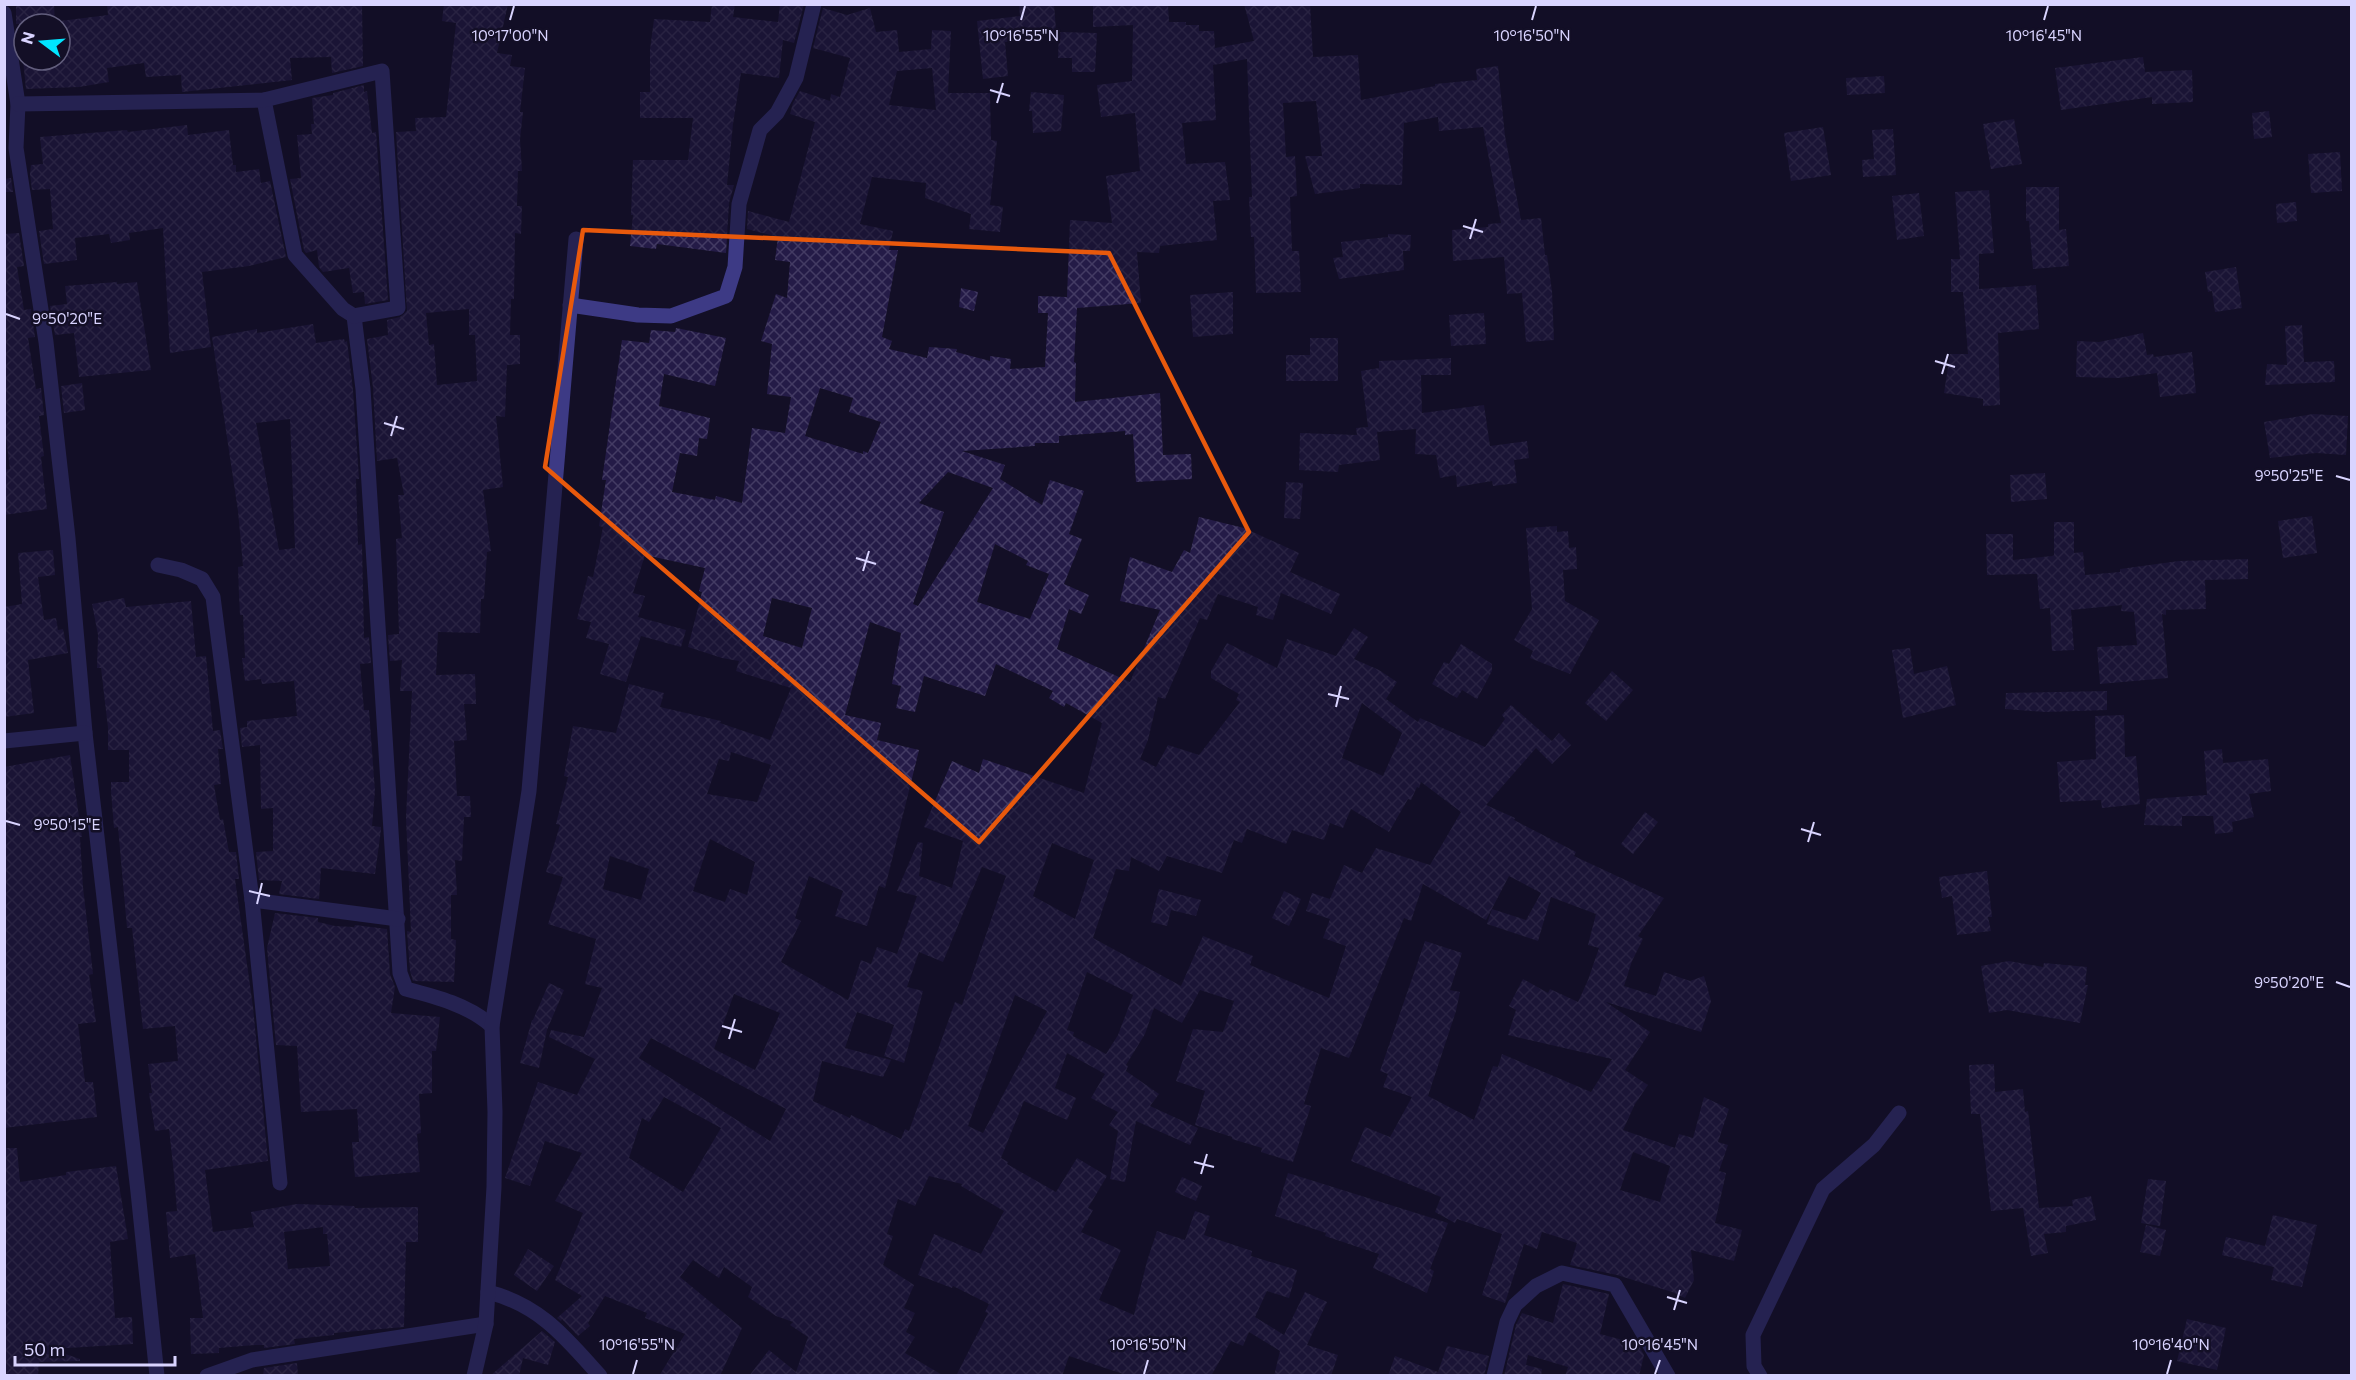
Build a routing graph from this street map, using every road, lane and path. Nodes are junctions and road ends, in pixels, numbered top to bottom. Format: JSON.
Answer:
{"nodes":[{"id":1,"x":814,"y":4,"type":"edge"},
{"id":2,"x":4,"y":13,"type":"edge"},
{"id":3,"x":264,"y":100,"type":"junction"},
{"id":4,"x":18,"y":104,"type":"junction"},
{"id":5,"x":10,"y":150,"type":"edge"},
{"id":6,"x":576,"y":239,"type":"dead end"},
{"id":7,"x":570,"y":305,"type":"junction"},
{"id":8,"x":354,"y":316,"type":"junction"},
{"id":9,"x":158,"y":565,"type":"dead end"},
{"id":10,"x":85,"y":733,"type":"junction"},
{"id":11,"x":4,"y":741,"type":"edge"},
{"id":12,"x":252,"y":900,"type":"junction"},
{"id":13,"x":398,"y":919,"type":"junction"},
{"id":14,"x":492,"y":1026,"type":"junction"},
{"id":15,"x":1899,"y":1113,"type":"dead end"},
{"id":16,"x":280,"y":1183,"type":"dead end"},
{"id":17,"x":488,"y":1292,"type":"junction"},
{"id":18,"x":486,"y":1324,"type":"junction"},
{"id":19,"x":157,"y":1376,"type":"edge"},
{"id":20,"x":207,"y":1376,"type":"edge"},
{"id":21,"x":474,"y":1376,"type":"edge"},
{"id":22,"x":600,"y":1376,"type":"edge"},
{"id":23,"x":1494,"y":1376,"type":"edge"},
{"id":24,"x":1668,"y":1376,"type":"edge"},
{"id":25,"x":1760,"y":1376,"type":"edge"}],
"edges":[{"from":1,"to":7,"type":"street"},
{"from":2,"to":4,"type":"street"},
{"from":3,"to":4,"type":"street"},
{"from":3,"to":8,"type":"street"},
{"from":3,"to":8,"type":"street"},
{"from":4,"to":5,"type":"street"},
{"from":5,"to":10,"type":"street"},
{"from":6,"to":7,"type":"street"},
{"from":7,"to":14,"type":"street"},
{"from":8,"to":13,"type":"street"},
{"from":9,"to":12,"type":"street"},
{"from":10,"to":11,"type":"street"},
{"from":10,"to":19,"type":"street"},
{"from":12,"to":13,"type":"street"},
{"from":12,"to":16,"type":"street"},
{"from":13,"to":14,"type":"street"},
{"from":14,"to":17,"type":"street"},
{"from":15,"to":25,"type":"street"},
{"from":17,"to":18,"type":"street"},
{"from":17,"to":22,"type":"street"},
{"from":18,"to":20,"type":"street"},
{"from":18,"to":21,"type":"street"},
{"from":23,"to":24,"type":"street"}]}
